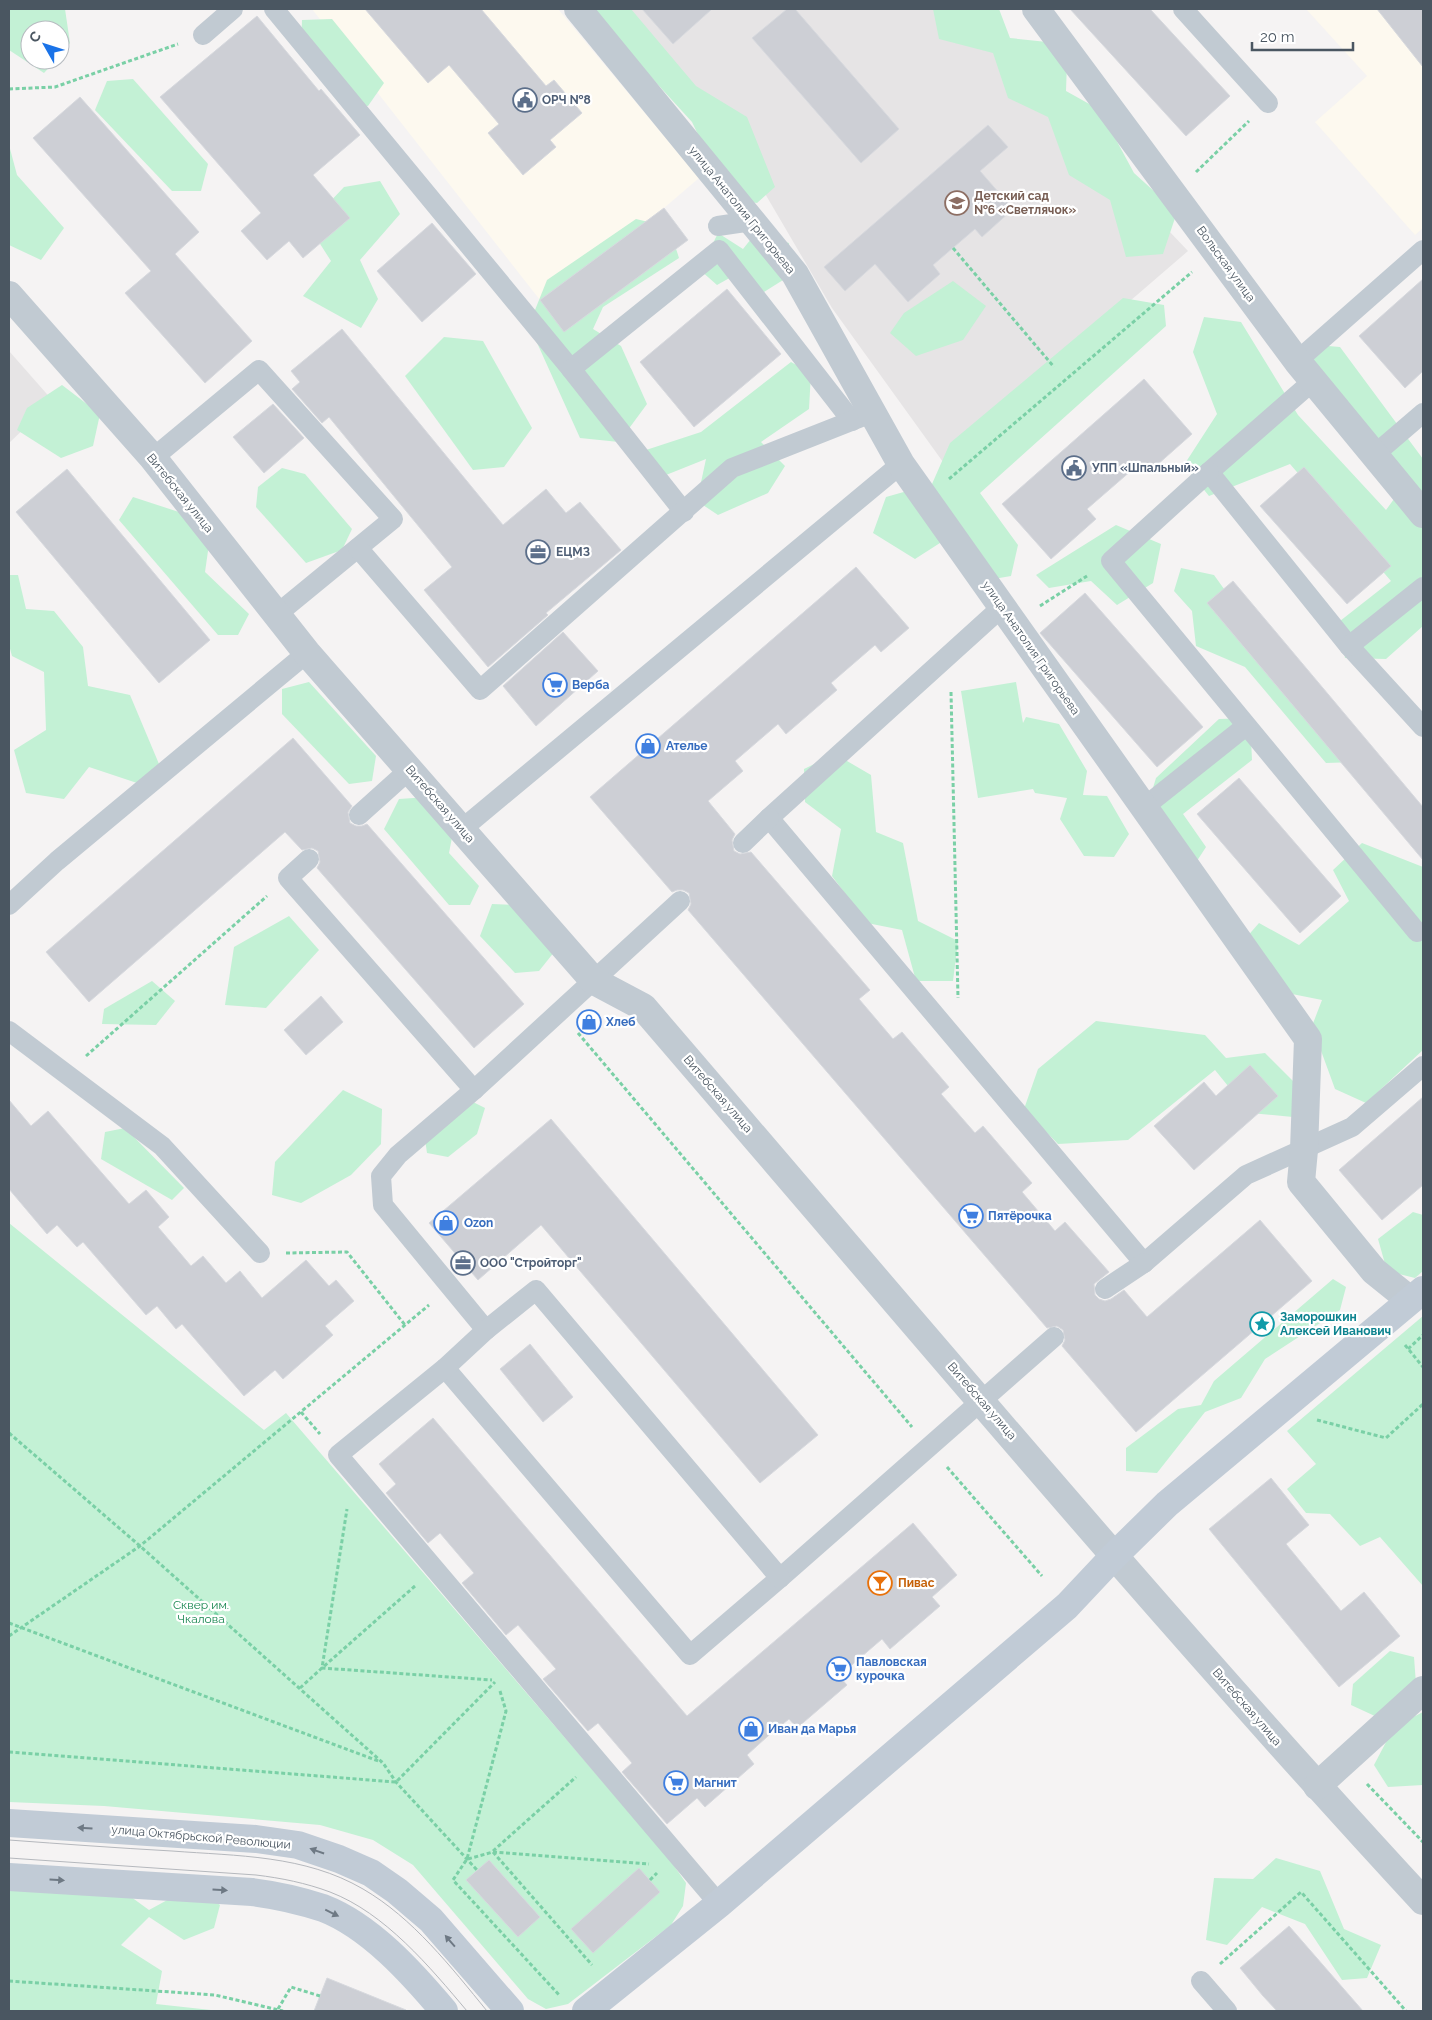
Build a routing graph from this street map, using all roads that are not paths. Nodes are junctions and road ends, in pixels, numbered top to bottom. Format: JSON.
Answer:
{"nodes":[{"id":1,"x":232,"y":9,"type":"edge"},
{"id":2,"x":274,"y":9,"type":"edge"},
{"id":3,"x":578,"y":9,"type":"edge"},
{"id":4,"x":1036,"y":9,"type":"edge"},
{"id":5,"x":1183,"y":9,"type":"edge"},
{"id":6,"x":204,"y":35,"type":"road end"},
{"id":7,"x":1268,"y":103,"type":"road end"},
{"id":8,"x":752,"y":221,"type":"junction"},
{"id":9,"x":718,"y":226,"type":"dead end"},
{"id":10,"x":1423,"y":250,"type":"edge"},
{"id":11,"x":9,"y":295,"type":"edge"},
{"id":12,"x":570,"y":369,"type":"junction"},
{"id":13,"x":1305,"y":371,"type":"junction"},
{"id":14,"x":1423,"y":413,"type":"edge"},
{"id":15,"x":862,"y":416,"type":"junction"},
{"id":16,"x":1374,"y":455,"type":"junction"},
{"id":17,"x":152,"y":458,"type":"junction"},
{"id":18,"x":901,"y":464,"type":"junction"},
{"id":19,"x":1209,"y":472,"type":"junction"},
{"id":20,"x":684,"y":512,"type":"junction"},
{"id":21,"x":1423,"y":514,"type":"edge"},
{"id":22,"x":358,"y":548,"type":"junction"},
{"id":23,"x":1423,"y":587,"type":"edge"},
{"id":24,"x":276,"y":614,"type":"junction"},
{"id":25,"x":1008,"y":615,"type":"junction"},
{"id":26,"x":1349,"y":646,"type":"junction"},
{"id":27,"x":307,"y":653,"type":"junction"},
{"id":28,"x":1246,"y":726,"type":"junction"},
{"id":29,"x":1423,"y":727,"type":"edge"},
{"id":30,"x":409,"y":770,"type":"junction"},
{"id":31,"x":1143,"y":808,"type":"junction"},
{"id":32,"x":359,"y":815,"type":"dead end"},
{"id":33,"x":769,"y":818,"type":"junction"},
{"id":34,"x":462,"y":829,"type":"junction"},
{"id":35,"x":743,"y":843,"type":"dead end"},
{"id":36,"x":309,"y":859,"type":"dead end"},
{"id":37,"x":680,"y":901,"type":"dead end"},
{"id":38,"x":9,"y":905,"type":"edge"},
{"id":39,"x":1417,"y":932,"type":"dead end"},
{"id":40,"x":594,"y":981,"type":"junction"},
{"id":41,"x":9,"y":1031,"type":"edge"},
{"id":42,"x":1423,"y":1066,"type":"edge"},
{"id":43,"x":474,"y":1090,"type":"junction"},
{"id":44,"x":1304,"y":1150,"type":"junction"},
{"id":45,"x":260,"y":1253,"type":"road end"},
{"id":46,"x":1144,"y":1263,"type":"junction"},
{"id":47,"x":1105,"y":1290,"type":"dead end"},
{"id":48,"x":1417,"y":1295,"type":"edge"},
{"id":49,"x":486,"y":1330,"type":"junction"},
{"id":50,"x":1054,"y":1337,"type":"dead end"},
{"id":51,"x":445,"y":1368,"type":"junction"},
{"id":52,"x":982,"y":1401,"type":"junction"},
{"id":53,"x":1114,"y":1556,"type":"junction"},
{"id":54,"x":780,"y":1578,"type":"junction"},
{"id":55,"x":1423,"y":1690,"type":"edge"},
{"id":56,"x":1316,"y":1786,"type":"junction"},
{"id":57,"x":9,"y":1823,"type":"edge"},
{"id":58,"x":9,"y":1877,"type":"edge"},
{"id":59,"x":1423,"y":1901,"type":"edge"},
{"id":60,"x":720,"y":1904,"type":"junction"},
{"id":61,"x":1200,"y":1981,"type":"road end"},
{"id":62,"x":444,"y":2011,"type":"edge"},
{"id":63,"x":510,"y":2011,"type":"edge"},
{"id":64,"x":586,"y":2011,"type":"edge"},
{"id":65,"x":1227,"y":2011,"type":"edge"}],
"edges":[{"from":1,"to":6,"type":"lane"},
{"from":2,"to":12,"type":"lane"},
{"from":3,"to":8,"type":"street","name":"улица Анатолия Григорьева"},
{"from":4,"to":13,"type":"street","name":"Вольская улица"},
{"from":5,"to":7,"type":"lane"},
{"from":8,"to":9,"type":"lane"},
{"from":8,"to":15,"type":"street","name":"улица Анатолия Григорьева"},
{"from":10,"to":13,"type":"lane"},
{"from":11,"to":17,"type":"street","name":"Витебская улица"},
{"from":12,"to":15,"type":"lane"},
{"from":12,"to":20,"type":"lane"},
{"from":13,"to":16,"type":"street","name":"Вольская улица"},
{"from":13,"to":19,"type":"lane"},
{"from":14,"to":16,"type":"lane"},
{"from":15,"to":18,"type":"street","name":"улица Анатолия Григорьева"},
{"from":15,"to":20,"type":"lane"},
{"from":16,"to":21,"type":"street","name":"Вольская улица"},
{"from":17,"to":22,"type":"lane"},
{"from":17,"to":24,"type":"street","name":"Витебская улица"},
{"from":18,"to":25,"type":"street","name":"улица Анатолия Григорьева"},
{"from":18,"to":34,"type":"lane"},
{"from":19,"to":26,"type":"lane"},
{"from":19,"to":28,"type":"lane"},
{"from":20,"to":22,"type":"lane"},
{"from":22,"to":24,"type":"lane"},
{"from":23,"to":26,"type":"lane"},
{"from":24,"to":27,"type":"street","name":"Витебская улица"},
{"from":25,"to":31,"type":"street","name":"улица Анатолия Григорьева"},
{"from":25,"to":33,"type":"lane"},
{"from":26,"to":29,"type":"lane"},
{"from":27,"to":30,"type":"street","name":"Витебская улица"},
{"from":27,"to":38,"type":"lane"},
{"from":28,"to":31,"type":"lane"},
{"from":28,"to":39,"type":"lane"},
{"from":30,"to":32,"type":"lane"},
{"from":30,"to":34,"type":"street","name":"Витебская улица"},
{"from":31,"to":44,"type":"street","name":"улица Анатолия Григорьева"},
{"from":33,"to":35,"type":"lane"},
{"from":33,"to":46,"type":"lane"},
{"from":34,"to":40,"type":"street","name":"Витебская улица"},
{"from":36,"to":43,"type":"lane"},
{"from":37,"to":40,"type":"lane"},
{"from":40,"to":43,"type":"lane"},
{"from":40,"to":52,"type":"street","name":"Витебская улица"},
{"from":41,"to":45,"type":"lane"},
{"from":42,"to":44,"type":"lane"},
{"from":43,"to":49,"type":"lane"},
{"from":44,"to":46,"type":"lane"},
{"from":44,"to":48,"type":"street","name":"улица Анатолия Григорьева"},
{"from":46,"to":47,"type":"lane"},
{"from":48,"to":53,"type":"street"},
{"from":49,"to":51,"type":"lane"},
{"from":49,"to":54,"type":"lane"},
{"from":50,"to":52,"type":"lane"},
{"from":51,"to":54,"type":"lane"},
{"from":51,"to":60,"type":"lane"},
{"from":52,"to":53,"type":"street","name":"Витебская улица"},
{"from":52,"to":54,"type":"lane"},
{"from":53,"to":56,"type":"street","name":"Витебская улица"},
{"from":53,"to":60,"type":"street"},
{"from":55,"to":56,"type":"street"},
{"from":56,"to":59,"type":"street","name":"Витебская улица"},
{"from":63,"to":57,"type":"street","name":"улица Октябрьской Революции","one_way":true},
{"from":58,"to":62,"type":"street","one_way":true},
{"from":60,"to":64,"type":"street"},
{"from":61,"to":65,"type":"lane"}]}
